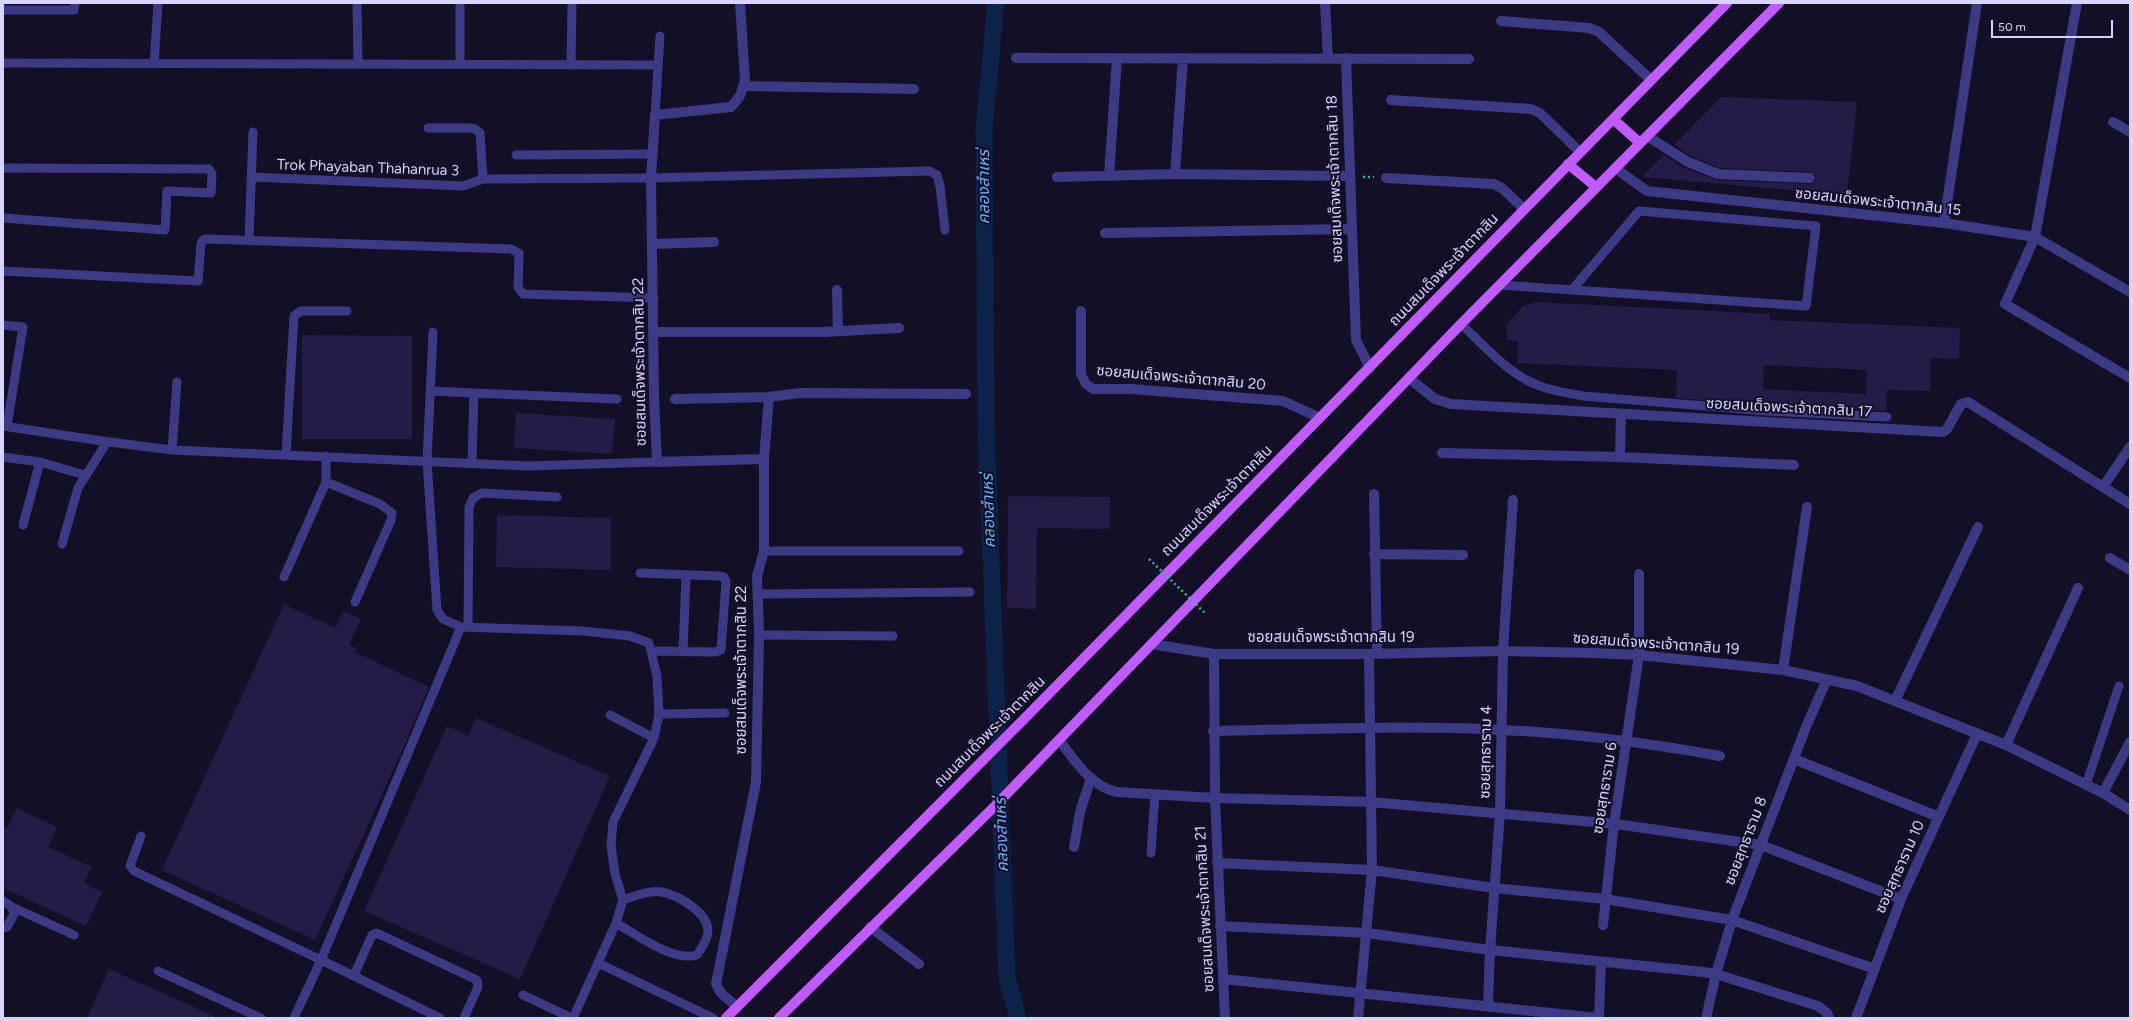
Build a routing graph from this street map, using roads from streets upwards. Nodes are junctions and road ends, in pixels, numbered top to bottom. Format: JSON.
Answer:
{"nodes":[{"id":1,"x":740,"y":3,"type":"edge"},
{"id":2,"x":1325,"y":3,"type":"edge"},
{"id":3,"x":1727,"y":3,"type":"edge"},
{"id":4,"x":1779,"y":3,"type":"edge"},
{"id":5,"x":1977,"y":3,"type":"edge"},
{"id":6,"x":2077,"y":3,"type":"edge"},
{"id":7,"x":1501,"y":21,"type":"dead end"},
{"id":8,"x":1016,"y":58,"type":"dead end"},
{"id":9,"x":1117,"y":58,"type":"junction"},
{"id":10,"x":1183,"y":58,"type":"junction"},
{"id":11,"x":1328,"y":58,"type":"junction"},
{"id":12,"x":1346,"y":58,"type":"junction"},
{"id":13,"x":1469,"y":59,"type":"dead end"},
{"id":14,"x":1651,"y":80,"type":"junction"},
{"id":15,"x":744,"y":86,"type":"junction"},
{"id":16,"x":914,"y":89,"type":"dead end"},
{"id":17,"x":1391,"y":100,"type":"dead end"},
{"id":18,"x":1613,"y":119,"type":"junction"},
{"id":19,"x":2113,"y":122,"type":"dead end"},
{"id":20,"x":2130,"y":132,"type":"edge"},
{"id":21,"x":1647,"y":136,"type":"junction"},
{"id":22,"x":1640,"y":143,"type":"junction"},
{"id":23,"x":1580,"y":152,"type":"junction"},
{"id":24,"x":1568,"y":164,"type":"junction"},
{"id":25,"x":1615,"y":168,"type":"junction"},
{"id":26,"x":1175,"y":174,"type":"junction"},
{"id":27,"x":1109,"y":176,"type":"junction"},
{"id":28,"x":1350,"y":176,"type":"junction"},
{"id":29,"x":1057,"y":177,"type":"dead end"},
{"id":30,"x":1386,"y":178,"type":"road end"},
{"id":31,"x":1810,"y":178,"type":"dead end"},
{"id":32,"x":1596,"y":187,"type":"junction"},
{"id":33,"x":1524,"y":209,"type":"junction"},
{"id":34,"x":1944,"y":223,"type":"junction"},
{"id":35,"x":1352,"y":229,"type":"junction"},
{"id":36,"x":1105,"y":232,"type":"dead end"},
{"id":37,"x":2035,"y":237,"type":"junction"},
{"id":38,"x":714,"y":242,"type":"dead end"},
{"id":39,"x":652,"y":244,"type":"junction"},
{"id":40,"x":836,"y":290,"type":"dead end"},
{"id":41,"x":2130,"y":292,"type":"edge"},
{"id":42,"x":1081,"y":311,"type":"dead end"},
{"id":43,"x":900,"y":328,"type":"dead end"},
{"id":44,"x":838,"y":331,"type":"junction"},
{"id":45,"x":655,"y":332,"type":"junction"},
{"id":46,"x":1370,"y":368,"type":"junction"},
{"id":47,"x":1409,"y":378,"type":"junction"},
{"id":48,"x":2130,"y":378,"type":"edge"},
{"id":49,"x":966,"y":394,"type":"dead end"},
{"id":50,"x":769,"y":397,"type":"junction"},
{"id":51,"x":675,"y":399,"type":"dead end"},
{"id":52,"x":1621,"y":414,"type":"junction"},
{"id":53,"x":1320,"y":418,"type":"junction"},
{"id":54,"x":2130,"y":447,"type":"edge"},
{"id":55,"x":1442,"y":453,"type":"dead end"},
{"id":56,"x":1620,"y":457,"type":"junction"},
{"id":57,"x":764,"y":459,"type":"junction"},
{"id":58,"x":1794,"y":466,"type":"dead end"},
{"id":59,"x":2103,"y":487,"type":"junction"},
{"id":60,"x":1374,"y":494,"type":"dead end"},
{"id":61,"x":1513,"y":500,"type":"dead end"},
{"id":62,"x":2130,"y":504,"type":"edge"},
{"id":63,"x":1807,"y":507,"type":"dead end"},
{"id":64,"x":1978,"y":527,"type":"dead end"},
{"id":65,"x":1374,"y":554,"type":"junction"},
{"id":66,"x":1463,"y":555,"type":"dead end"},
{"id":67,"x":2110,"y":558,"type":"dead end"},
{"id":68,"x":2130,"y":570,"type":"edge"},
{"id":69,"x":1639,"y":574,"type":"dead end"},
{"id":70,"x":2078,"y":588,"type":"dead end"},
{"id":71,"x":1152,"y":644,"type":"junction"},
{"id":72,"x":1503,"y":651,"type":"junction"},
{"id":73,"x":1214,"y":654,"type":"junction"},
{"id":74,"x":1373,"y":654,"type":"junction"},
{"id":75,"x":1639,"y":655,"type":"junction"},
{"id":76,"x":1783,"y":670,"type":"junction"},
{"id":77,"x":1827,"y":679,"type":"junction"},
{"id":78,"x":1895,"y":701,"type":"junction"},
{"id":79,"x":1370,"y":728,"type":"junction"},
{"id":80,"x":1501,"y":730,"type":"junction"},
{"id":81,"x":1213,"y":731,"type":"junction"},
{"id":82,"x":1977,"y":734,"type":"junction"},
{"id":83,"x":1059,"y":740,"type":"junction"},
{"id":84,"x":1627,"y":740,"type":"junction"},
{"id":85,"x":2130,"y":742,"type":"edge"},
{"id":86,"x":2006,"y":745,"type":"junction"},
{"id":87,"x":1720,"y":756,"type":"dead end"},
{"id":88,"x":1794,"y":759,"type":"junction"},
{"id":89,"x":1091,"y":778,"type":"junction"},
{"id":90,"x":2103,"y":793,"type":"junction"},
{"id":91,"x":1215,"y":798,"type":"junction"},
{"id":92,"x":1371,"y":802,"type":"junction"},
{"id":93,"x":2130,"y":810,"type":"edge"},
{"id":94,"x":1500,"y":812,"type":"junction"},
{"id":95,"x":1939,"y":817,"type":"junction"},
{"id":96,"x":1614,"y":824,"type":"junction"},
{"id":97,"x":1761,"y":845,"type":"junction"},
{"id":98,"x":1074,"y":847,"type":"dead end"},
{"id":99,"x":1217,"y":863,"type":"junction"},
{"id":100,"x":1372,"y":870,"type":"junction"},
{"id":101,"x":1494,"y":888,"type":"junction"},
{"id":102,"x":1605,"y":899,"type":"junction"},
{"id":103,"x":1901,"y":899,"type":"junction"},
{"id":104,"x":1732,"y":920,"type":"junction"},
{"id":105,"x":1602,"y":925,"type":"dead end"},
{"id":106,"x":1220,"y":926,"type":"junction"},
{"id":107,"x":870,"y":927,"type":"junction"},
{"id":108,"x":1367,"y":933,"type":"junction"},
{"id":109,"x":1490,"y":950,"type":"junction"},
{"id":110,"x":1602,"y":962,"type":"junction"},
{"id":111,"x":919,"y":964,"type":"dead end"},
{"id":112,"x":1875,"y":969,"type":"junction"},
{"id":113,"x":1716,"y":974,"type":"junction"},
{"id":114,"x":1223,"y":979,"type":"junction"},
{"id":115,"x":1360,"y":992,"type":"junction"},
{"id":116,"x":1488,"y":1005,"type":"junction"},
{"id":117,"x":737,"y":1008,"type":"junction"},
{"id":118,"x":1856,"y":1016,"type":"edge"},
{"id":119,"x":726,"y":1018,"type":"edge"},
{"id":120,"x":779,"y":1018,"type":"edge"},
{"id":121,"x":1225,"y":1018,"type":"edge"},
{"id":122,"x":1358,"y":1018,"type":"edge"},
{"id":123,"x":1599,"y":1018,"type":"edge"},
{"id":124,"x":1706,"y":1018,"type":"edge"},
{"id":125,"x":1829,"y":1018,"type":"edge"}],
"edges":[{"from":1,"to":15,"type":"street"},
{"from":2,"to":11,"type":"street"},
{"from":3,"to":14,"type":"main road","name":"ถนนสมเด็จพระเจ้าตากสิน"},
{"from":4,"to":21,"type":"main road"},
{"from":5,"to":34,"type":"street"},
{"from":6,"to":37,"type":"street"},
{"from":7,"to":14,"type":"street"},
{"from":8,"to":9,"type":"street"},
{"from":9,"to":10,"type":"street"},
{"from":9,"to":27,"type":"street"},
{"from":10,"to":11,"type":"street"},
{"from":10,"to":26,"type":"street"},
{"from":11,"to":12,"type":"street"},
{"from":12,"to":13,"type":"street"},
{"from":12,"to":28,"type":"street","name":"ซอยสมเด็จพระเจ้าตากสิน 18"},
{"from":14,"to":18,"type":"main road","name":"ถนนสมเด็จพระเจ้าตากสิน"},
{"from":15,"to":16,"type":"street"},
{"from":15,"to":39,"type":"street","name":"ซอยสมเด็จพระเจ้าตากสิน 22"},
{"from":17,"to":23,"type":"street"},
{"from":18,"to":22,"type":"main road"},
{"from":18,"to":23,"type":"main road","name":"ถนนสมเด็จพระเจ้าตากสิน"},
{"from":19,"to":20,"type":"street"},
{"from":21,"to":22,"type":"main road"},
{"from":21,"to":31,"type":"street"},
{"from":22,"to":25,"type":"main road"},
{"from":23,"to":24,"type":"main road","name":"ถนนสมเด็จพระเจ้าตากสิน"},
{"from":24,"to":32,"type":"main road"},
{"from":24,"to":33,"type":"main road","name":"ถนนสมเด็จพระเจ้าตากสิน"},
{"from":25,"to":32,"type":"main road"},
{"from":25,"to":34,"type":"street","name":"ซอยสมเด็จพระเจ้าตากสิน 15"},
{"from":26,"to":27,"type":"street"},
{"from":26,"to":28,"type":"street"},
{"from":27,"to":29,"type":"street"},
{"from":28,"to":35,"type":"street","name":"ซอยสมเด็จพระเจ้าตากสิน 18"},
{"from":30,"to":33,"type":"street"},
{"from":32,"to":47,"type":"main road"},
{"from":33,"to":46,"type":"main road","name":"ถนนสมเด็จพระเจ้าตากสิน"},
{"from":34,"to":37,"type":"street","name":"ซอยสมเด็จพระเจ้าตากสิน 15"},
{"from":35,"to":36,"type":"street"},
{"from":35,"to":46,"type":"street","name":"ซอยสมเด็จพระเจ้าตากสิน 18"},
{"from":37,"to":41,"type":"street","name":"ซอยสมเด็จพระเจ้าตากสิน 15"},
{"from":37,"to":48,"type":"street"},
{"from":38,"to":39,"type":"street"},
{"from":39,"to":45,"type":"street","name":"ซอยสมเด็จพระเจ้าตากสิน 22"},
{"from":40,"to":44,"type":"street"},
{"from":42,"to":53,"type":"street","name":"ซอยสมเด็จพระเจ้าตากสิน 20"},
{"from":43,"to":44,"type":"street"},
{"from":44,"to":45,"type":"street"},
{"from":45,"to":57,"type":"street","name":"ซอยสมเด็จพระเจ้าตากสิน 22"},
{"from":46,"to":53,"type":"main road","name":"ถนนสมเด็จพระเจ้าตากสิน"},
{"from":47,"to":52,"type":"street","name":"ซอยสมเด็จพระเจ้าตากสิน 17"},
{"from":47,"to":71,"type":"main road"},
{"from":49,"to":50,"type":"street"},
{"from":50,"to":51,"type":"street"},
{"from":50,"to":57,"type":"street"},
{"from":52,"to":56,"type":"street"},
{"from":52,"to":59,"type":"street","name":"ซอยสมเด็จพระเจ้าตากสิน 17"},
{"from":53,"to":117,"type":"main road","name":"ถนนสมเด็จพระเจ้าตากสิน"},
{"from":54,"to":59,"type":"street"},
{"from":55,"to":56,"type":"street"},
{"from":56,"to":58,"type":"street"},
{"from":57,"to":117,"type":"street","name":"ซอยสมเด็จพระเจ้าตากสิน 22"},
{"from":59,"to":62,"type":"street","name":"ซอยสมเด็จพระเจ้าตากสิน 17"},
{"from":60,"to":65,"type":"street"},
{"from":61,"to":72,"type":"street","name":"ซอยสุทธาราม 4"},
{"from":63,"to":76,"type":"street"},
{"from":64,"to":78,"type":"street"},
{"from":65,"to":66,"type":"street"},
{"from":65,"to":74,"type":"street"},
{"from":67,"to":68,"type":"street"},
{"from":69,"to":75,"type":"street","name":"ซอยสุทธาราม 6"},
{"from":70,"to":86,"type":"street"},
{"from":71,"to":73,"type":"street","name":"ซอยสมเด็จพระเจ้าตากสิน 19"},
{"from":71,"to":83,"type":"main road"},
{"from":72,"to":74,"type":"street","name":"ซอยสมเด็จพระเจ้าตากสิน 19"},
{"from":72,"to":75,"type":"street","name":"ซอยสมเด็จพระเจ้าตากสิน 19"},
{"from":72,"to":80,"type":"street","name":"ซอยสุทธาราม 4"},
{"from":73,"to":74,"type":"street","name":"ซอยสมเด็จพระเจ้าตากสิน 19"},
{"from":73,"to":81,"type":"street","name":"ซอยสมเด็จพระเจ้าตากสิน 21"},
{"from":74,"to":79,"type":"street"},
{"from":75,"to":76,"type":"street","name":"ซอยสมเด็จพระเจ้าตากสิน 19"},
{"from":75,"to":84,"type":"street","name":"ซอยสุทธาราม 6"},
{"from":76,"to":77,"type":"street","name":"ซอยสมเด็จพระเจ้าตากสิน 19"},
{"from":77,"to":78,"type":"street","name":"ซอยสมเด็จพระเจ้าตากสิน 19"},
{"from":77,"to":88,"type":"street","name":"ซอยสุทธาราม 8"},
{"from":78,"to":82,"type":"street","name":"ซอยสมเด็จพระเจ้าตากสิน 19"},
{"from":79,"to":80,"type":"street"},
{"from":79,"to":81,"type":"street"},
{"from":79,"to":92,"type":"street"},
{"from":80,"to":84,"type":"street"},
{"from":80,"to":94,"type":"street","name":"ซอยสุทธาราม 4"},
{"from":81,"to":91,"type":"street","name":"ซอยสมเด็จพระเจ้าตากสิน 21"},
{"from":82,"to":86,"type":"street","name":"ซอยสมเด็จพระเจ้าตากสิน 19"},
{"from":82,"to":95,"type":"street","name":"ซอยสุทธาราม 10"},
{"from":83,"to":89,"type":"street"},
{"from":83,"to":107,"type":"main road"},
{"from":84,"to":87,"type":"street"},
{"from":84,"to":96,"type":"street","name":"ซอยสุทธาราม 6"},
{"from":85,"to":90,"type":"street"},
{"from":86,"to":90,"type":"street","name":"ซอยสมเด็จพระเจ้าตากสิน 19"},
{"from":88,"to":95,"type":"street"},
{"from":88,"to":97,"type":"street","name":"ซอยสุทธาราม 8"},
{"from":89,"to":91,"type":"street"},
{"from":89,"to":98,"type":"street"},
{"from":90,"to":93,"type":"street","name":"ซอยสมเด็จพระเจ้าตากสิน 19"},
{"from":91,"to":92,"type":"street"},
{"from":91,"to":99,"type":"street","name":"ซอยสมเด็จพระเจ้าตากสิน 21"},
{"from":92,"to":94,"type":"street"},
{"from":92,"to":100,"type":"street"},
{"from":94,"to":96,"type":"street"},
{"from":94,"to":101,"type":"street","name":"ซอยสุทธาราม 4"},
{"from":95,"to":103,"type":"street","name":"ซอยสุทธาราม 10"},
{"from":96,"to":97,"type":"street"},
{"from":96,"to":102,"type":"street","name":"ซอยสุทธาราม 6"},
{"from":97,"to":103,"type":"street"},
{"from":97,"to":104,"type":"street","name":"ซอยสุทธาราม 8"},
{"from":99,"to":100,"type":"street"},
{"from":99,"to":106,"type":"street","name":"ซอยสมเด็จพระเจ้าตากสิน 21"},
{"from":100,"to":101,"type":"street"},
{"from":100,"to":108,"type":"street"},
{"from":101,"to":102,"type":"street"},
{"from":101,"to":109,"type":"street","name":"ซอยสุทธาราม 4"},
{"from":102,"to":104,"type":"street"},
{"from":102,"to":105,"type":"street","name":"ซอยสุทธาราม 6"},
{"from":103,"to":112,"type":"street","name":"ซอยสุทธาราม 10"},
{"from":104,"to":112,"type":"street"},
{"from":104,"to":113,"type":"street","name":"ซอยสุทธาราม 8"},
{"from":106,"to":108,"type":"street"},
{"from":106,"to":114,"type":"street","name":"ซอยสมเด็จพระเจ้าตากสิน 21"},
{"from":107,"to":111,"type":"street"},
{"from":107,"to":120,"type":"main road"},
{"from":108,"to":109,"type":"street"},
{"from":108,"to":115,"type":"street"},
{"from":109,"to":110,"type":"street"},
{"from":109,"to":116,"type":"street","name":"ซอยสุทธาราม 4"},
{"from":110,"to":113,"type":"street"},
{"from":110,"to":123,"type":"street"},
{"from":112,"to":118,"type":"street","name":"ซอยสุทธาราม 10"},
{"from":113,"to":124,"type":"street","name":"ซอยสุทธาราม 8"},
{"from":113,"to":125,"type":"street"},
{"from":114,"to":115,"type":"street"},
{"from":114,"to":121,"type":"street","name":"ซอยสมเด็จพระเจ้าตากสิน 21"},
{"from":115,"to":116,"type":"street"},
{"from":115,"to":122,"type":"street"},
{"from":116,"to":123,"type":"street"},
{"from":117,"to":119,"type":"main road","name":"ถนนสมเด็จพระเจ้าตากสิน"}]}
